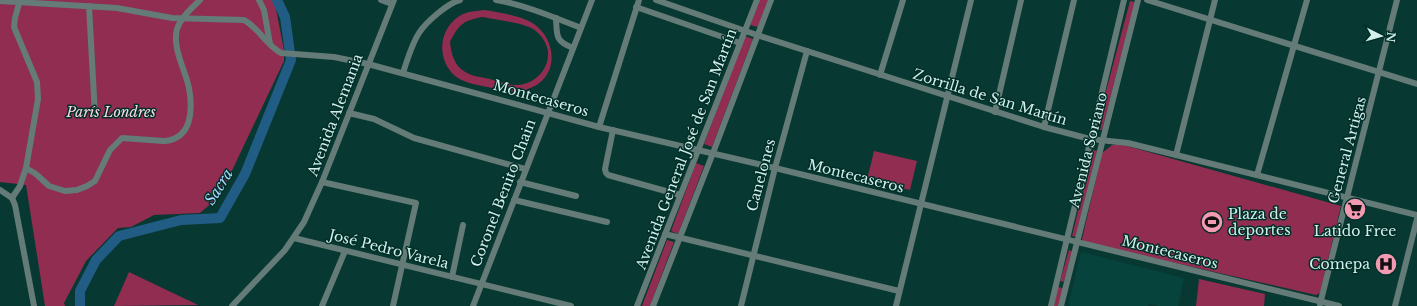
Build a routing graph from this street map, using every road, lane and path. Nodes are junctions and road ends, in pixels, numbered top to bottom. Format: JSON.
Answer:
{"nodes":[{"id":1,"x":200,"y":0,"type":"edge"},
{"id":2,"x":259,"y":0,"type":"edge"},
{"id":3,"x":381,"y":0,"type":"edge"},
{"id":4,"x":460,"y":0,"type":"edge"},
{"id":5,"x":496,"y":0,"type":"edge"},
{"id":6,"x":592,"y":0,"type":"edge"},
{"id":7,"x":639,"y":0,"type":"edge"},
{"id":8,"x":656,"y":0,"type":"edge"},
{"id":9,"x":757,"y":0,"type":"edge"},
{"id":10,"x":771,"y":0,"type":"edge"},
{"id":11,"x":903,"y":0,"type":"edge"},
{"id":12,"x":971,"y":0,"type":"edge"},
{"id":13,"x":1021,"y":0,"type":"edge"},
{"id":14,"x":1074,"y":0,"type":"edge"},
{"id":15,"x":1124,"y":0,"type":"edge"},
{"id":16,"x":1138,"y":0,"type":"edge"},
{"id":17,"x":1147,"y":0,"type":"edge"},
{"id":18,"x":1215,"y":0,"type":"edge"},
{"id":19,"x":1307,"y":0,"type":"edge"},
{"id":20,"x":1397,"y":0,"type":"edge"},
{"id":21,"x":0,"y":1,"type":"edge"},
{"id":22,"x":20,"y":1,"type":"edge"},
{"id":23,"x":393,"y":2,"type":"edge"},
{"id":24,"x":670,"y":2,"type":"edge"},
{"id":25,"x":89,"y":6,"type":"junction"},
{"id":26,"x":636,"y":7,"type":"junction"},
{"id":27,"x":183,"y":18,"type":"junction"},
{"id":28,"x":556,"y":18,"type":"junction"},
{"id":29,"x":1210,"y":20,"type":"junction"},
{"id":30,"x":581,"y":28,"type":"junction"},
{"id":31,"x":745,"y":31,"type":"junction"},
{"id":32,"x":757,"y":35,"type":"junction"},
{"id":33,"x":740,"y":43,"type":"junction"},
{"id":34,"x":1293,"y":45,"type":"junction"},
{"id":35,"x":271,"y":46,"type":"junction"},
{"id":36,"x":573,"y":48,"type":"junction"},
{"id":37,"x":807,"y":51,"type":"junction"},
{"id":38,"x":368,"y":64,"type":"junction"},
{"id":39,"x":1380,"y":72,"type":"junction"},
{"id":40,"x":403,"y":73,"type":"junction"},
{"id":41,"x":880,"y":75,"type":"junction"},
{"id":42,"x":1417,"y":84,"type":"edge"},
{"id":43,"x":947,"y":97,"type":"junction"},
{"id":44,"x":548,"y":112,"type":"junction"},
{"id":45,"x":995,"y":112,"type":"junction"},
{"id":46,"x":349,"y":113,"type":"junction"},
{"id":47,"x":96,"y":115,"type":"dead end"},
{"id":48,"x":599,"y":127,"type":"junction"},
{"id":49,"x":1044,"y":127,"type":"junction"},
{"id":50,"x":613,"y":130,"type":"junction"},
{"id":51,"x":1090,"y":139,"type":"junction"},
{"id":52,"x":1103,"y":140,"type":"junction"},
{"id":53,"x":698,"y":150,"type":"junction"},
{"id":54,"x":713,"y":153,"type":"junction"},
{"id":55,"x":1176,"y":155,"type":"junction"},
{"id":56,"x":26,"y":168,"type":"junction"},
{"id":57,"x":775,"y":168,"type":"junction"},
{"id":58,"x":525,"y":169,"type":"junction"},
{"id":59,"x":1257,"y":175,"type":"junction"},
{"id":60,"x":322,"y":182,"type":"junction"},
{"id":61,"x":520,"y":182,"type":"junction"},
{"id":62,"x":0,"y":190,"type":"edge"},
{"id":63,"x":680,"y":195,"type":"junction"},
{"id":64,"x":576,"y":196,"type":"dead end"},
{"id":65,"x":12,"y":198,"type":"junction"},
{"id":66,"x":1346,"y":198,"type":"junction"},
{"id":67,"x":514,"y":200,"type":"junction"},
{"id":68,"x":921,"y":204,"type":"junction"},
{"id":69,"x":1417,"y":215,"type":"edge"},
{"id":70,"x":1417,"y":219,"type":"edge"},
{"id":71,"x":607,"y":222,"type":"dead end"},
{"id":72,"x":464,"y":225,"type":"dead end"},
{"id":73,"x":665,"y":234,"type":"junction"},
{"id":74,"x":294,"y":238,"type":"junction"},
{"id":75,"x":679,"y":238,"type":"junction"},
{"id":76,"x":1067,"y":240,"type":"junction"},
{"id":77,"x":1077,"y":243,"type":"junction"},
{"id":78,"x":345,"y":251,"type":"junction"},
{"id":79,"x":752,"y":255,"type":"junction"},
{"id":80,"x":402,"y":265,"type":"junction"},
{"id":81,"x":452,"y":277,"type":"junction"},
{"id":82,"x":1057,"y":281,"type":"junction"},
{"id":83,"x":481,"y":284,"type":"junction"},
{"id":84,"x":1067,"y":284,"type":"junction"},
{"id":85,"x":899,"y":291,"type":"junction"},
{"id":86,"x":1320,"y":304,"type":"edge"},
{"id":87,"x":34,"y":306,"type":"edge"},
{"id":88,"x":232,"y":306,"type":"edge"},
{"id":89,"x":322,"y":306,"type":"edge"},
{"id":90,"x":393,"y":306,"type":"edge"},
{"id":91,"x":473,"y":306,"type":"edge"},
{"id":92,"x":570,"y":306,"type":"edge"},
{"id":93,"x":637,"y":306,"type":"edge"},
{"id":94,"x":653,"y":306,"type":"edge"},
{"id":95,"x":741,"y":306,"type":"edge"},
{"id":96,"x":896,"y":306,"type":"edge"},
{"id":97,"x":1051,"y":306,"type":"edge"},
{"id":98,"x":1062,"y":306,"type":"edge"},
{"id":99,"x":1339,"y":306,"type":"edge"},
{"id":100,"x":1395,"y":306,"type":"edge"}],
"edges":[{"from":1,"to":27,"type":"street"},
{"from":2,"to":35,"type":"street"},
{"from":3,"to":23,"type":"street"},
{"from":4,"to":40,"type":"street"},
{"from":5,"to":28,"type":"street"},
{"from":6,"to":30,"type":"street","name":"Coronel Benito Chain"},
{"from":7,"to":26,"type":"street"},
{"from":8,"to":24,"type":"street","name":"Zorrilla de San Martín"},
{"from":9,"to":31,"type":"street","name":"Avenida General José de San Martín"},
{"from":10,"to":32,"type":"street","name":"Avenida General José de San Martín"},
{"from":11,"to":41,"type":"street"},
{"from":12,"to":43,"type":"street"},
{"from":13,"to":45,"type":"street"},
{"from":14,"to":49,"type":"street"},
{"from":15,"to":51,"type":"street","name":"Avenida Soriano"},
{"from":16,"to":52,"type":"street","name":"Avenida Soriano"},
{"from":17,"to":29,"type":"street"},
{"from":18,"to":29,"type":"street"},
{"from":19,"to":34,"type":"street"},
{"from":20,"to":39,"type":"street","name":"General Artigas"},
{"from":21,"to":22,"type":"street"},
{"from":22,"to":25,"type":"street"},
{"from":22,"to":56,"type":"street"},
{"from":23,"to":38,"type":"street","name":"Avenida Alemania"},
{"from":24,"to":31,"type":"street","name":"Zorrilla de San Martín"},
{"from":25,"to":27,"type":"street"},
{"from":25,"to":47,"type":"street"},
{"from":26,"to":33,"type":"street"},
{"from":26,"to":48,"type":"street"},
{"from":27,"to":35,"type":"street"},
{"from":27,"to":56,"type":"street"},
{"from":28,"to":30,"type":"street"},
{"from":28,"to":36,"type":"street"},
{"from":29,"to":34,"type":"street"},
{"from":29,"to":55,"type":"street"},
{"from":30,"to":36,"type":"street","name":"Coronel Benito Chain"},
{"from":31,"to":32,"type":"street","name":"Zorrilla de San Martín"},
{"from":31,"to":33,"type":"street","name":"Avenida General José de San Martín"},
{"from":32,"to":37,"type":"street","name":"Zorrilla de San Martín"},
{"from":32,"to":54,"type":"street","name":"Avenida General José de San Martín"},
{"from":33,"to":53,"type":"street","name":"Avenida General José de San Martín"},
{"from":34,"to":39,"type":"street"},
{"from":34,"to":59,"type":"street"},
{"from":35,"to":38,"type":"street","name":"Montecaseros"},
{"from":36,"to":44,"type":"street","name":"Coronel Benito Chain"},
{"from":37,"to":41,"type":"street","name":"Zorrilla de San Martín"},
{"from":37,"to":57,"type":"street","name":"Canelones"},
{"from":38,"to":40,"type":"street","name":"Montecaseros"},
{"from":38,"to":46,"type":"street","name":"Avenida Alemania"},
{"from":39,"to":42,"type":"street"},
{"from":39,"to":66,"type":"street","name":"General Artigas"},
{"from":40,"to":44,"type":"street","name":"Montecaseros"},
{"from":41,"to":43,"type":"street","name":"Zorrilla de San Martín"},
{"from":43,"to":45,"type":"street","name":"Zorrilla de San Martín"},
{"from":43,"to":68,"type":"street"},
{"from":44,"to":48,"type":"street","name":"Montecaseros"},
{"from":44,"to":58,"type":"street","name":"Coronel Benito Chain"},
{"from":45,"to":49,"type":"street","name":"Zorrilla de San Martín"},
{"from":46,"to":58,"type":"street"},
{"from":46,"to":60,"type":"street","name":"Avenida Alemania"},
{"from":48,"to":50,"type":"street","name":"Montecaseros"},
{"from":49,"to":51,"type":"street","name":"Zorrilla de San Martín"},
{"from":50,"to":53,"type":"street","name":"Montecaseros"},
{"from":50,"to":63,"type":"street"},
{"from":51,"to":52,"type":"street","name":"Zorrilla de San Martín"},
{"from":51,"to":76,"type":"street","name":"Avenida Soriano"},
{"from":52,"to":55,"type":"street","name":"Zorrilla de San Martín"},
{"from":52,"to":77,"type":"street","name":"Avenida Soriano"},
{"from":53,"to":54,"type":"street","name":"Montecaseros"},
{"from":53,"to":63,"type":"street","name":"Avenida General José de San Martín"},
{"from":54,"to":57,"type":"street","name":"Montecaseros"},
{"from":54,"to":75,"type":"street","name":"Avenida General José de San Martín"},
{"from":55,"to":59,"type":"street","name":"Zorrilla de San Martín"},
{"from":56,"to":65,"type":"street"},
{"from":57,"to":68,"type":"street","name":"Montecaseros"},
{"from":57,"to":79,"type":"street","name":"Canelones"},
{"from":58,"to":61,"type":"street","name":"Coronel Benito Chain"},
{"from":59,"to":66,"type":"street","name":"Zorrilla de San Martín"},
{"from":60,"to":74,"type":"street","name":"Avenida Alemania"},
{"from":60,"to":80,"type":"street"},
{"from":61,"to":64,"type":"street"},
{"from":61,"to":67,"type":"street","name":"Coronel Benito Chain"},
{"from":62,"to":65,"type":"street"},
{"from":63,"to":73,"type":"street","name":"Avenida General José de San Martín"},
{"from":65,"to":87,"type":"street"},
{"from":66,"to":69,"type":"street","name":"Zorrilla de San Martín"},
{"from":66,"to":86,"type":"street","name":"General Artigas"},
{"from":67,"to":71,"type":"street"},
{"from":67,"to":83,"type":"street","name":"Coronel Benito Chain"},
{"from":68,"to":76,"type":"street","name":"Montecaseros"},
{"from":68,"to":85,"type":"street"},
{"from":70,"to":100,"type":"street"},
{"from":72,"to":81,"type":"street"},
{"from":73,"to":75,"type":"street"},
{"from":73,"to":93,"type":"street","name":"Avenida General José de San Martín"},
{"from":74,"to":78,"type":"street","name":"José Pedro Varela"},
{"from":74,"to":88,"type":"street","name":"Avenida Alemania"},
{"from":75,"to":79,"type":"street"},
{"from":75,"to":94,"type":"street","name":"Avenida General José de San Martín"},
{"from":76,"to":77,"type":"street","name":"Montecaseros"},
{"from":76,"to":82,"type":"street","name":"Avenida Soriano"},
{"from":77,"to":84,"type":"street","name":"Avenida Soriano"},
{"from":77,"to":86,"type":"street","name":"Montecaseros"},
{"from":78,"to":80,"type":"street","name":"José Pedro Varela"},
{"from":78,"to":89,"type":"street"},
{"from":79,"to":85,"type":"street"},
{"from":79,"to":95,"type":"street","name":"Canelones"},
{"from":80,"to":81,"type":"street","name":"José Pedro Varela"},
{"from":80,"to":90,"type":"street"},
{"from":81,"to":83,"type":"street","name":"José Pedro Varela"},
{"from":82,"to":84,"type":"street"},
{"from":82,"to":97,"type":"street","name":"Avenida Soriano"},
{"from":83,"to":91,"type":"street","name":"Coronel Benito Chain"},
{"from":83,"to":92,"type":"street","name":"José Pedro Varela"},
{"from":84,"to":98,"type":"street","name":"Avenida Soriano"},
{"from":85,"to":96,"type":"street"},
{"from":86,"to":99,"type":"street","name":"Montecaseros"}]}
